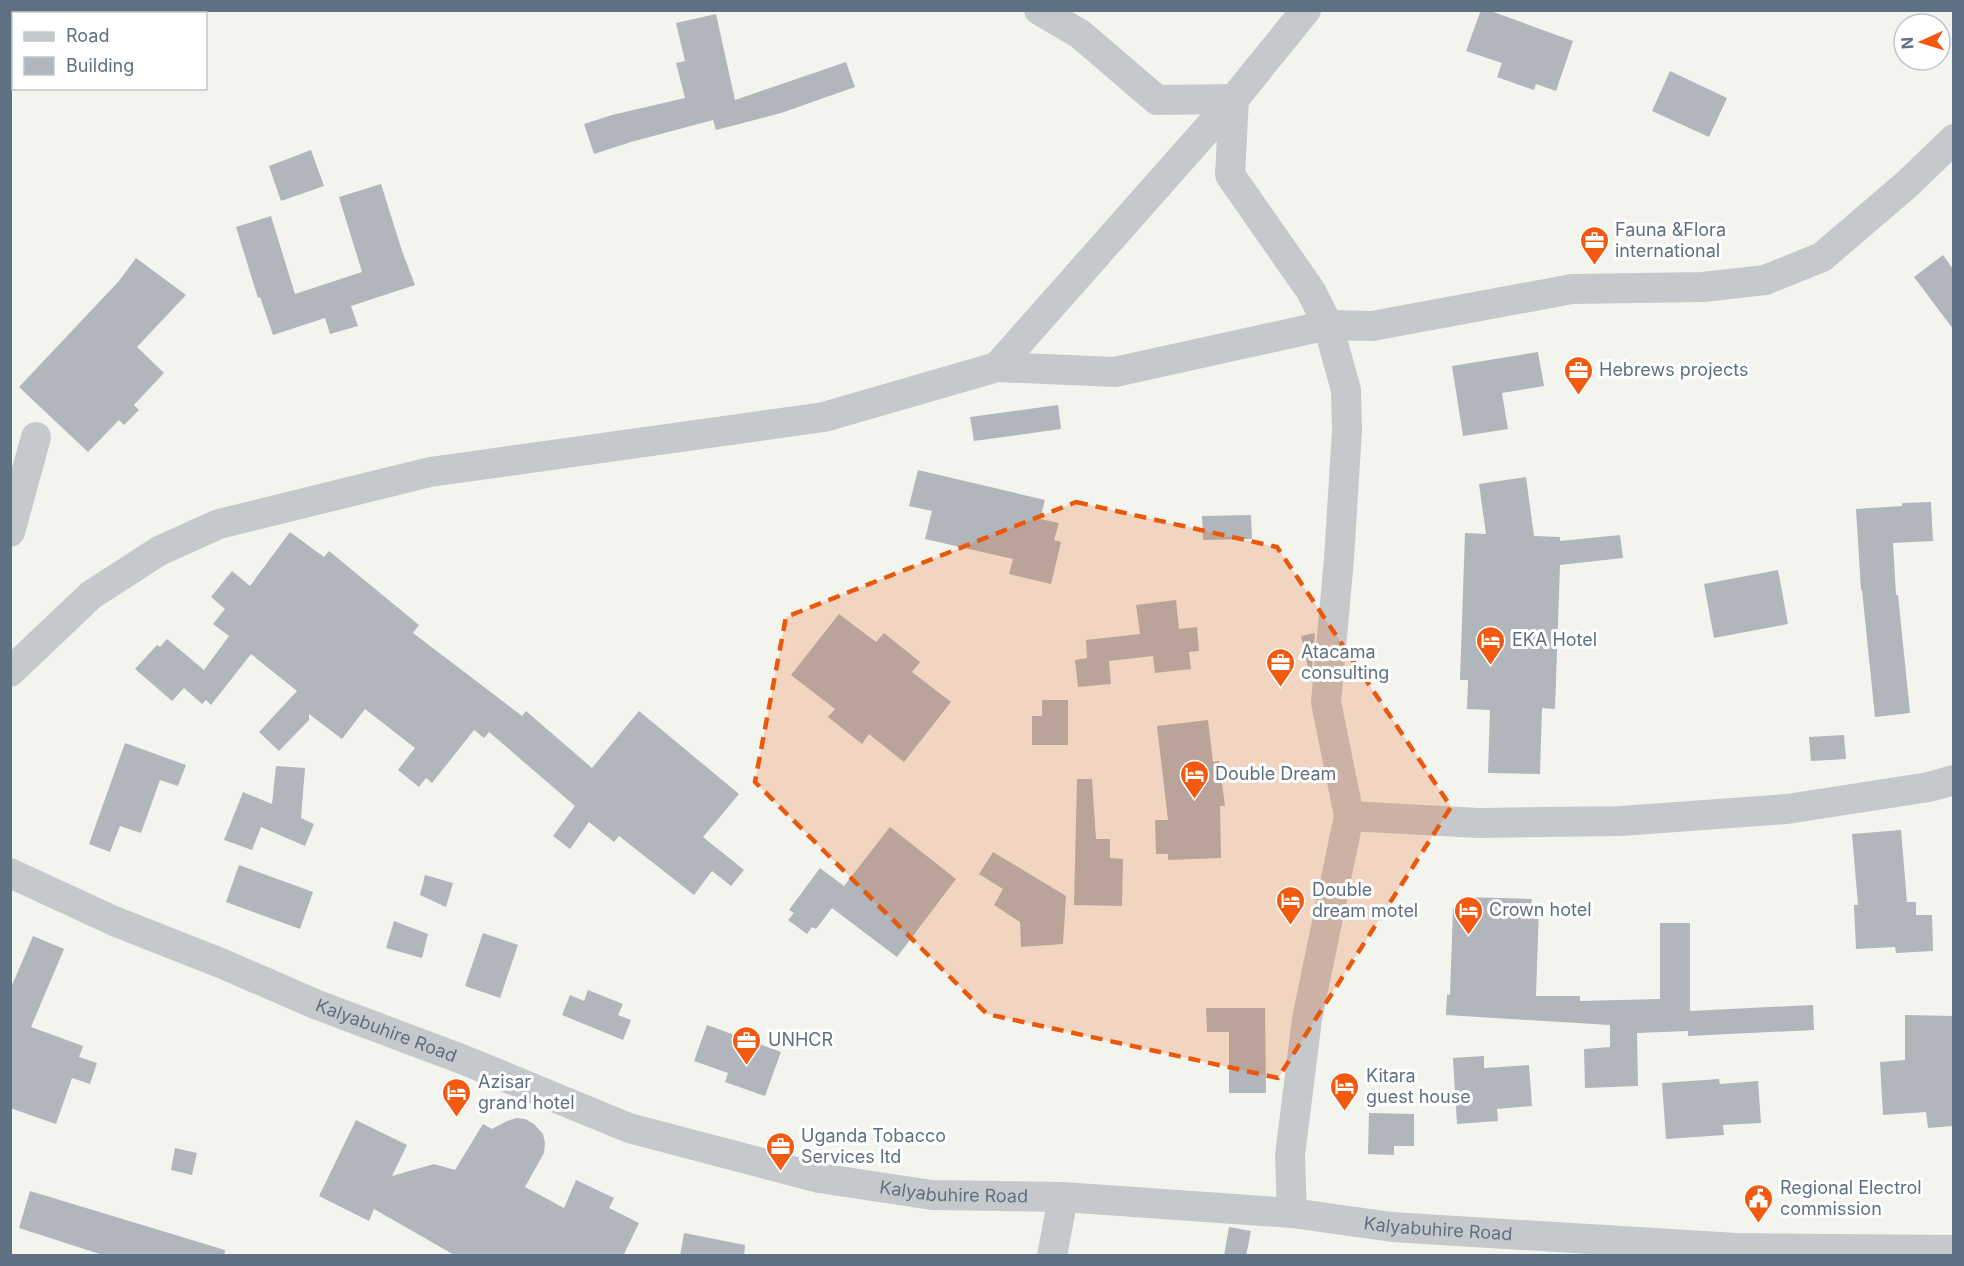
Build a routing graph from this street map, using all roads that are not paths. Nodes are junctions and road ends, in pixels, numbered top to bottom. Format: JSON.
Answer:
{"nodes":[{"id":1,"x":1039,"y":10,"type":"edge"},
{"id":2,"x":1306,"y":10,"type":"edge"},
{"id":3,"x":1234,"y":99,"type":"junction"},
{"id":4,"x":1953,"y":139,"type":"edge"},
{"id":5,"x":1328,"y":325,"type":"junction"},
{"id":6,"x":997,"y":367,"type":"junction"},
{"id":7,"x":36,"y":437,"type":"dead end"},
{"id":8,"x":10,"y":532,"type":"edge"},
{"id":9,"x":10,"y":672,"type":"edge"},
{"id":10,"x":1953,"y":780,"type":"edge"},
{"id":11,"x":1349,"y":816,"type":"junction"},
{"id":12,"x":10,"y":873,"type":"edge"},
{"id":13,"x":1063,"y":1197,"type":"junction"},
{"id":14,"x":1292,"y":1213,"type":"junction"},
{"id":15,"x":1953,"y":1250,"type":"edge"},
{"id":16,"x":1052,"y":1256,"type":"edge"}],
"edges":[{"from":1,"to":3,"type":"street"},
{"from":2,"to":3,"type":"street"},
{"from":3,"to":5,"type":"street"},
{"from":3,"to":6,"type":"street"},
{"from":4,"to":5,"type":"street"},
{"from":5,"to":6,"type":"street"},
{"from":5,"to":11,"type":"street"},
{"from":6,"to":9,"type":"street"},
{"from":7,"to":8,"type":"street"},
{"from":10,"to":11,"type":"street"},
{"from":11,"to":14,"type":"street"},
{"from":12,"to":13,"type":"street","name":"Kalyabuhire Road"},
{"from":13,"to":14,"type":"street","name":"Kalyabuhire Road"},
{"from":13,"to":16,"type":"street"},
{"from":14,"to":15,"type":"street","name":"Kalyabuhire Road"}]}
